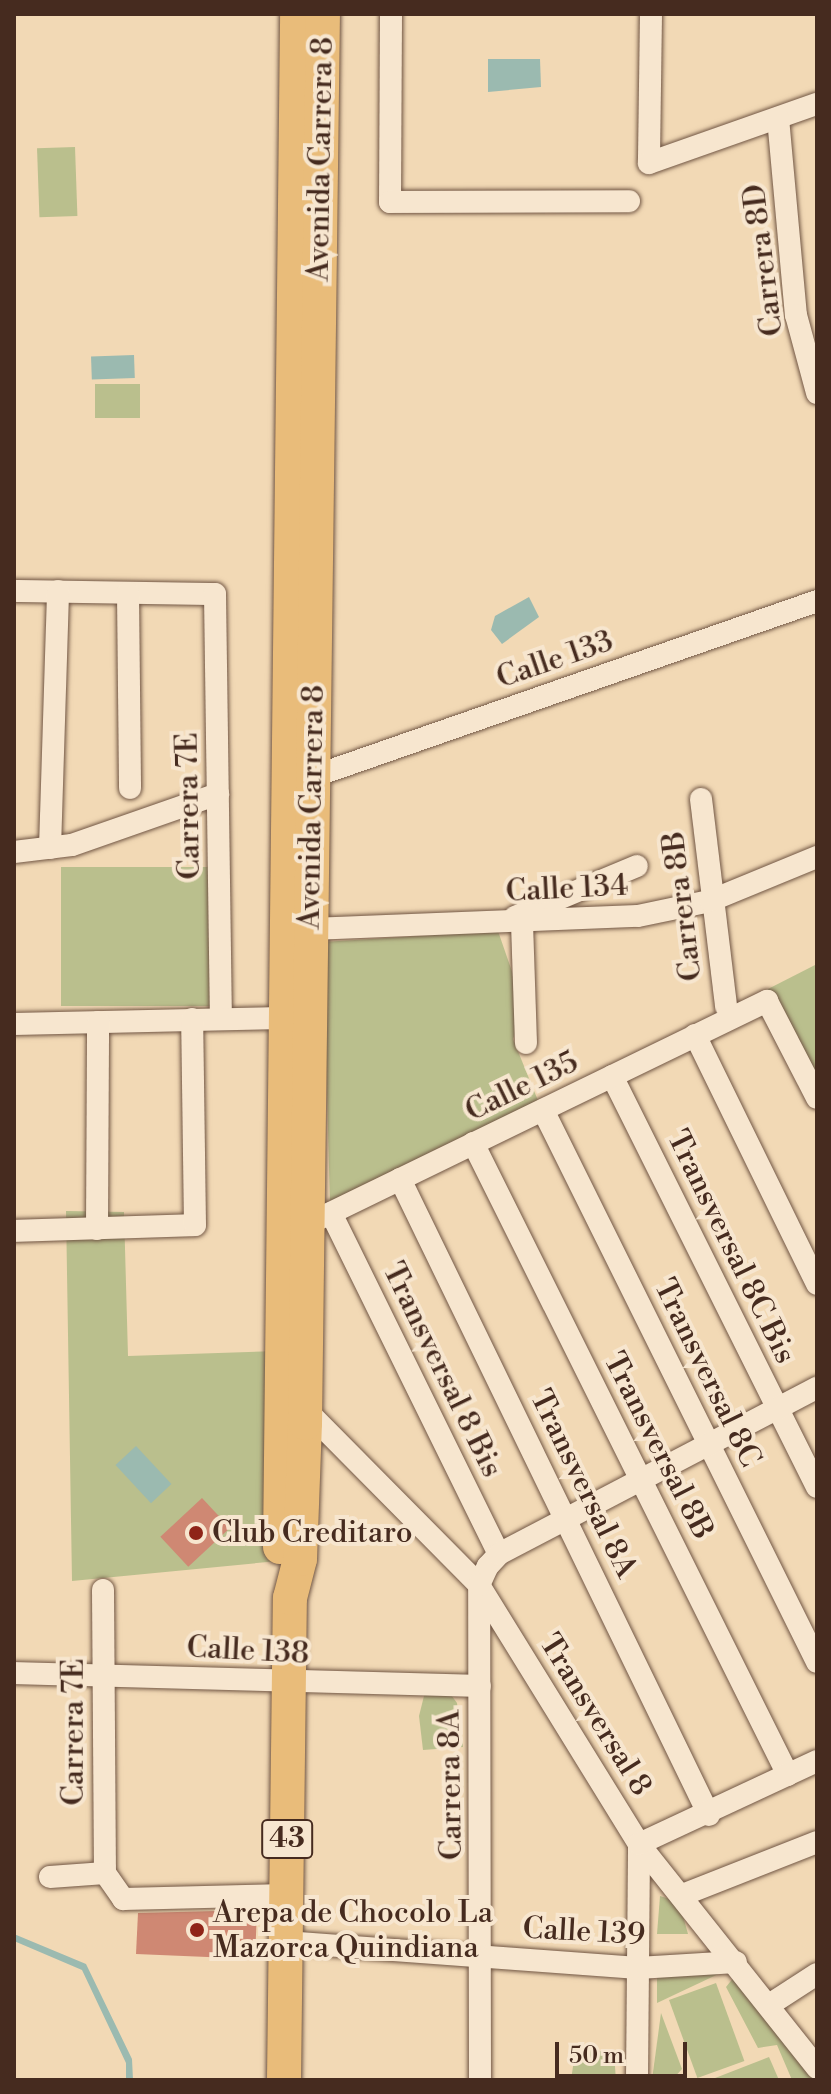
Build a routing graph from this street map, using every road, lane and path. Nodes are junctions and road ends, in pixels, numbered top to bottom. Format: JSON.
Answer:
{"nodes":[{"id":1,"x":297,"y":14,"type":"edge"},
{"id":2,"x":323,"y":14,"type":"edge"},
{"id":3,"x":391,"y":14,"type":"edge"},
{"id":4,"x":651,"y":14,"type":"edge"},
{"id":5,"x":817,"y":104,"type":"edge"},
{"id":6,"x":778,"y":118,"type":"junction"},
{"id":7,"x":629,"y":201,"type":"dead end"},
{"id":8,"x":817,"y":393,"type":"edge"},
{"id":9,"x":14,"y":591,"type":"edge"},
{"id":10,"x":58,"y":591,"type":"junction"},
{"id":11,"x":128,"y":593,"type":"junction"},
{"id":12,"x":817,"y":601,"type":"edge"},
{"id":13,"x":312,"y":777,"type":"junction"},
{"id":14,"x":130,"y":788,"type":"dead end"},
{"id":15,"x":218,"y":794,"type":"junction"},
{"id":16,"x":701,"y":799,"type":"dead end"},
{"id":17,"x":50,"y":848,"type":"junction"},
{"id":18,"x":14,"y":852,"type":"edge"},
{"id":19,"x":817,"y":857,"type":"edge"},
{"id":20,"x":637,"y":866,"type":"dead end"},
{"id":21,"x":710,"y":901,"type":"junction"},
{"id":22,"x":512,"y":922,"type":"junction"},
{"id":23,"x":311,"y":929,"type":"junction"},
{"id":24,"x":726,"y":1006,"type":"dead end"},
{"id":25,"x":221,"y":1017,"type":"junction"},
{"id":26,"x":282,"y":1018,"type":"junction"},
{"id":27,"x":192,"y":1019,"type":"junction"},
{"id":28,"x":98,"y":1022,"type":"junction"},
{"id":29,"x":14,"y":1024,"type":"edge"},
{"id":30,"x":695,"y":1035,"type":"junction"},
{"id":31,"x":526,"y":1043,"type":"dead end"},
{"id":32,"x":612,"y":1076,"type":"junction"},
{"id":33,"x":817,"y":1098,"type":"edge"},
{"id":34,"x":543,"y":1110,"type":"junction"},
{"id":35,"x":473,"y":1143,"type":"junction"},
{"id":36,"x":400,"y":1179,"type":"junction"},
{"id":37,"x":319,"y":1219,"type":"junction"},
{"id":38,"x":97,"y":1229,"type":"junction"},
{"id":39,"x":15,"y":1232,"type":"edge"},
{"id":40,"x":817,"y":1284,"type":"edge"},
{"id":41,"x":817,"y":1388,"type":"edge"},
{"id":42,"x":776,"y":1405,"type":"junction"},
{"id":43,"x":305,"y":1409,"type":"junction"},
{"id":44,"x":707,"y":1441,"type":"junction"},
{"id":45,"x":641,"y":1480,"type":"junction"},
{"id":46,"x":817,"y":1487,"type":"edge"},
{"id":47,"x":568,"y":1520,"type":"junction"},
{"id":48,"x":499,"y":1554,"type":"junction"},
{"id":49,"x":479,"y":1585,"type":"junction"},
{"id":50,"x":103,"y":1590,"type":"dead end"},
{"id":51,"x":290,"y":1598,"type":"junction"},
{"id":52,"x":817,"y":1662,"type":"edge"},
{"id":53,"x":14,"y":1673,"type":"edge"},
{"id":54,"x":103,"y":1673,"type":"junction"},
{"id":55,"x":290,"y":1684,"type":"junction"},
{"id":56,"x":480,"y":1686,"type":"junction"},
{"id":57,"x":817,"y":1761,"type":"edge"},
{"id":58,"x":788,"y":1775,"type":"junction"},
{"id":59,"x":709,"y":1815,"type":"junction"},
{"id":60,"x":817,"y":1842,"type":"edge"},
{"id":61,"x":639,"y":1844,"type":"junction"},
{"id":62,"x":105,"y":1873,"type":"junction"},
{"id":63,"x":50,"y":1877,"type":"dead end"},
{"id":64,"x":685,"y":1894,"type":"junction"},
{"id":65,"x":286,"y":1895,"type":"junction"},
{"id":66,"x":285,"y":1942,"type":"junction"},
{"id":67,"x":482,"y":1956,"type":"junction"},
{"id":68,"x":736,"y":1962,"type":"junction"},
{"id":69,"x":638,"y":1968,"type":"junction"},
{"id":70,"x":817,"y":1974,"type":"edge"},
{"id":71,"x":769,"y":2005,"type":"junction"},
{"id":72,"x":817,"y":2068,"type":"edge"},
{"id":73,"x":284,"y":2080,"type":"edge"},
{"id":74,"x":480,"y":2080,"type":"edge"},
{"id":75,"x":637,"y":2080,"type":"edge"}],
"edges":[{"from":1,"to":26,"type":"main road","name":"Avenida Carrera 8"},
{"from":2,"to":13,"type":"main road","name":"Avenida Carrera 8"},
{"from":3,"to":7,"type":"street"},
{"from":4,"to":6,"type":"street"},
{"from":5,"to":6,"type":"street"},
{"from":6,"to":8,"type":"street","name":"Carrera 8D"},
{"from":9,"to":10,"type":"street"},
{"from":10,"to":11,"type":"street"},
{"from":10,"to":17,"type":"street"},
{"from":11,"to":14,"type":"street"},
{"from":11,"to":15,"type":"street","name":"Carrera 7E"},
{"from":12,"to":13,"type":"street","name":"Calle 133"},
{"from":13,"to":23,"type":"main road","name":"Avenida Carrera 8"},
{"from":15,"to":17,"type":"street"},
{"from":15,"to":25,"type":"street","name":"Carrera 7E"},
{"from":16,"to":21,"type":"street","name":"Carrera 8B"},
{"from":17,"to":18,"type":"street"},
{"from":19,"to":21,"type":"street","name":"Calle 134"},
{"from":20,"to":22,"type":"street"},
{"from":21,"to":22,"type":"street","name":"Calle 134"},
{"from":21,"to":24,"type":"street","name":"Carrera 8B"},
{"from":22,"to":23,"type":"street","name":"Calle 134"},
{"from":22,"to":31,"type":"street"},
{"from":23,"to":37,"type":"main road","name":"Avenida Carrera 8"},
{"from":25,"to":26,"type":"street"},
{"from":25,"to":27,"type":"street"},
{"from":26,"to":51,"type":"main road","name":"Avenida Carrera 8"},
{"from":27,"to":28,"type":"street"},
{"from":27,"to":38,"type":"street"},
{"from":28,"to":29,"type":"street"},
{"from":28,"to":38,"type":"street"},
{"from":30,"to":32,"type":"street","name":"Calle 135"},
{"from":30,"to":33,"type":"street","name":"Calle 135"},
{"from":30,"to":40,"type":"street"},
{"from":32,"to":34,"type":"street","name":"Calle 135"},
{"from":32,"to":42,"type":"street","name":"Transversal 8C Bis"},
{"from":34,"to":35,"type":"street","name":"Calle 135"},
{"from":34,"to":44,"type":"street","name":"Transversal 8C"},
{"from":35,"to":36,"type":"street","name":"Calle 135"},
{"from":35,"to":45,"type":"street","name":"Transversal 8B"},
{"from":36,"to":37,"type":"street","name":"Calle 135"},
{"from":36,"to":47,"type":"street","name":"Transversal 8A"},
{"from":37,"to":43,"type":"main road","name":"Avenida Carrera 8"},
{"from":37,"to":48,"type":"street","name":"Transversal 8 Bis"},
{"from":38,"to":39,"type":"street"},
{"from":41,"to":42,"type":"street"},
{"from":42,"to":44,"type":"street"},
{"from":42,"to":46,"type":"street","name":"Transversal 8C Bis"},
{"from":43,"to":49,"type":"street","name":"Transversal 8"},
{"from":43,"to":51,"type":"main road","name":"Avenida Carrera 8"},
{"from":44,"to":45,"type":"street"},
{"from":44,"to":52,"type":"street","name":"Transversal 8C"},
{"from":45,"to":47,"type":"street"},
{"from":45,"to":58,"type":"street","name":"Transversal 8B"},
{"from":47,"to":48,"type":"street"},
{"from":47,"to":59,"type":"street","name":"Transversal 8A"},
{"from":48,"to":49,"type":"street"},
{"from":49,"to":56,"type":"street","name":"Carrera 8A"},
{"from":49,"to":61,"type":"street","name":"Transversal 8"},
{"from":50,"to":54,"type":"street","name":"Carrera 7E"},
{"from":51,"to":55,"type":"main road","name":"Avenida Carrera 8","number":"43"},
{"from":53,"to":54,"type":"street","name":"Calle 138"},
{"from":54,"to":55,"type":"street","name":"Calle 138"},
{"from":54,"to":62,"type":"street","name":"Carrera 7E"},
{"from":55,"to":56,"type":"street","name":"Calle 138"},
{"from":55,"to":65,"type":"main road","name":"Avenida Carrera 8","number":"43"},
{"from":56,"to":67,"type":"street","name":"Carrera 8A"},
{"from":57,"to":58,"type":"street"},
{"from":58,"to":59,"type":"street"},
{"from":59,"to":61,"type":"street"},
{"from":60,"to":64,"type":"street","name":"Calle 139"},
{"from":61,"to":64,"type":"street","name":"Transversal 8"},
{"from":61,"to":69,"type":"street"},
{"from":62,"to":63,"type":"street"},
{"from":62,"to":65,"type":"street"},
{"from":64,"to":68,"type":"street","name":"Transversal 8"},
{"from":65,"to":66,"type":"main road","name":"Avenida Carrera 8","number":"43"},
{"from":66,"to":67,"type":"street","name":"Calle 139"},
{"from":66,"to":73,"type":"main road","name":"Avenida Carrera 8","number":"43"},
{"from":67,"to":69,"type":"street","name":"Calle 139"},
{"from":67,"to":74,"type":"street","name":"Carrera 8A"},
{"from":68,"to":69,"type":"street","name":"Calle 139"},
{"from":68,"to":71,"type":"street","name":"Transversal 8"},
{"from":69,"to":75,"type":"street"},
{"from":70,"to":71,"type":"street"},
{"from":71,"to":72,"type":"street","name":"Transversal 8"}]}
